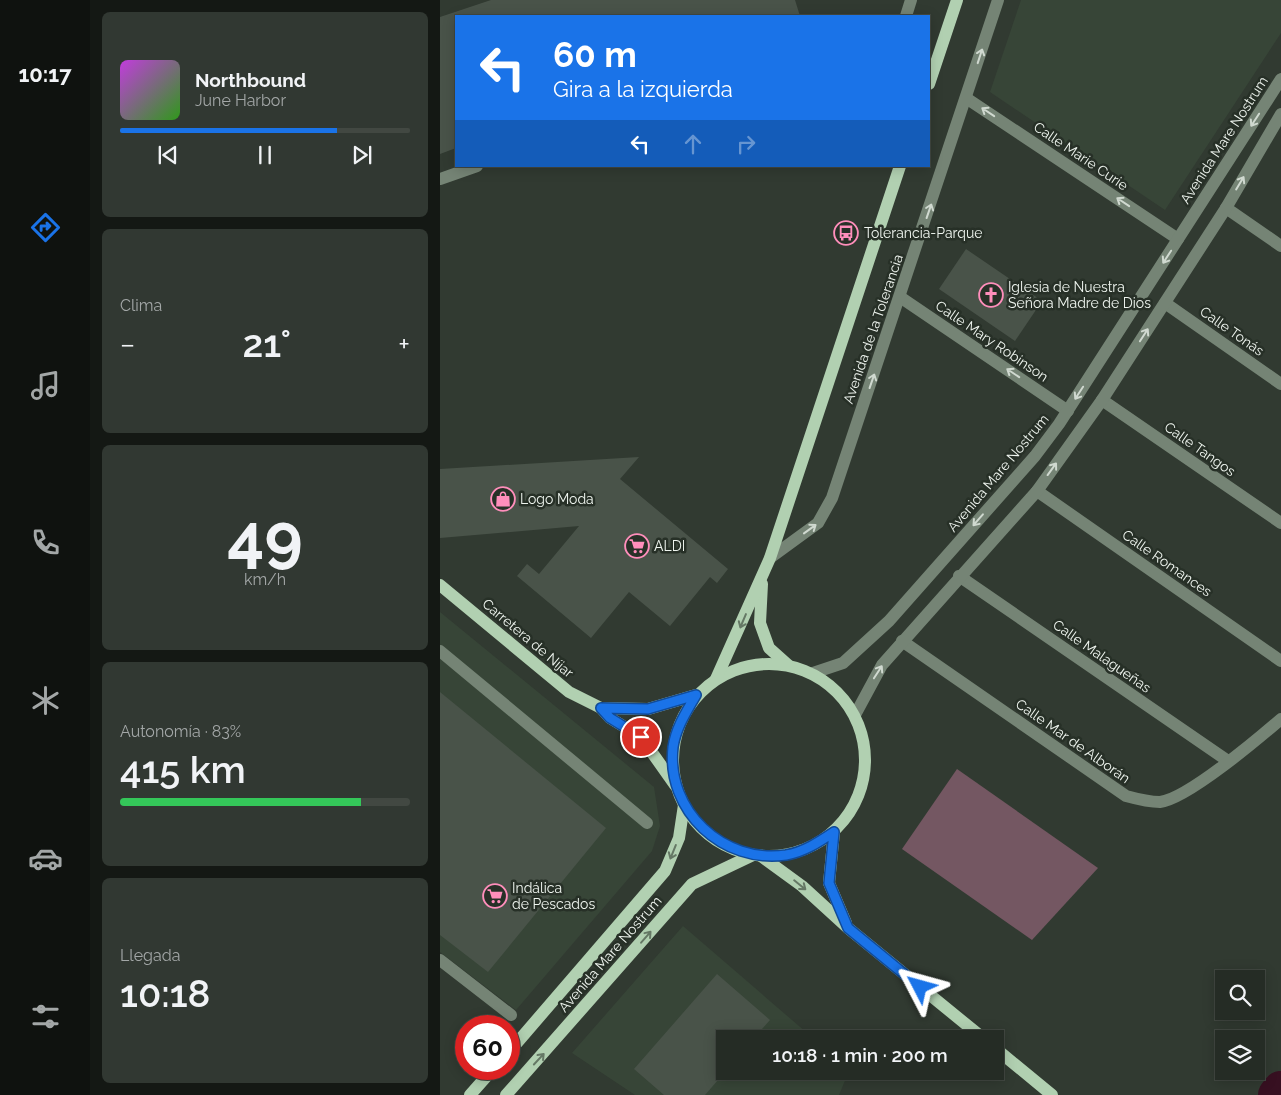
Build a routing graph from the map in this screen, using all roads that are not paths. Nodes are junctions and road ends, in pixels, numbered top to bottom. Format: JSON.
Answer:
{"nodes":[{"id":1,"x":911,"y":0,"type":"edge"},
{"id":2,"x":957,"y":0,"type":"edge"},
{"id":3,"x":998,"y":0,"type":"edge"},
{"id":4,"x":906,"y":15,"type":"edge"},
{"id":5,"x":933,"y":56,"type":"edge"},
{"id":6,"x":930,"y":77,"type":"edge"},
{"id":7,"x":1281,"y":79,"type":"edge"},
{"id":8,"x":966,"y":98,"type":"junction"},
{"id":9,"x":1281,"y":116,"type":"edge"},
{"id":10,"x":474,"y":167,"type":"edge"},
{"id":11,"x":900,"y":167,"type":"edge"},
{"id":12,"x":440,"y":179,"type":"edge"},
{"id":13,"x":1226,"y":208,"type":"junction"},
{"id":14,"x":1178,"y":239,"type":"junction"},
{"id":15,"x":1281,"y":246,"type":"edge"},
{"id":16,"x":900,"y":297,"type":"junction"},
{"id":17,"x":1165,"y":303,"type":"junction"},
{"id":18,"x":1281,"y":384,"type":"edge"},
{"id":19,"x":1102,"y":400,"type":"junction"},
{"id":20,"x":1068,"y":410,"type":"junction"},
{"id":21,"x":1037,"y":491,"type":"junction"},
{"id":22,"x":1281,"y":523,"type":"edge"},
{"id":23,"x":770,"y":558,"type":"junction"},
{"id":24,"x":763,"y":576,"type":"junction"},
{"id":25,"x":959,"y":576,"type":"junction"},
{"id":26,"x":440,"y":585,"type":"edge"},
{"id":27,"x":902,"y":641,"type":"junction"},
{"id":28,"x":440,"y":651,"type":"edge"},
{"id":29,"x":1281,"y":661,"type":"edge"},
{"id":30,"x":788,"y":665,"type":"junction"},
{"id":31,"x":812,"y":673,"type":"junction"},
{"id":32,"x":716,"y":679,"type":"junction"},
{"id":33,"x":696,"y":695,"type":"junction"},
{"id":34,"x":601,"y":708,"type":"junction"},
{"id":35,"x":855,"y":715,"type":"junction"},
{"id":36,"x":1281,"y":719,"type":"edge"},
{"id":37,"x":1228,"y":761,"type":"junction"},
{"id":38,"x":678,"y":789,"type":"junction"},
{"id":39,"x":684,"y":805,"type":"junction"},
{"id":40,"x":647,"y":823,"type":"dead end"},
{"id":41,"x":834,"y":832,"type":"junction"},
{"id":42,"x":757,"y":855,"type":"junction"},
{"id":43,"x":848,"y":928,"type":"junction"},
{"id":44,"x":440,"y":960,"type":"edge"},
{"id":45,"x":511,"y":1015,"type":"dead end"},
{"id":46,"x":975,"y":1030,"type":"edge"},
{"id":47,"x":520,"y":1039,"type":"edge"},
{"id":48,"x":1004,"y":1055,"type":"edge"},
{"id":49,"x":483,"y":1080,"type":"edge"},
{"id":50,"x":470,"y":1095,"type":"edge"},
{"id":51,"x":506,"y":1095,"type":"edge"},
{"id":52,"x":1052,"y":1095,"type":"edge"}],
"edges":[{"from":1,"to":4,"type":"street"},
{"from":2,"to":5,"type":"main road"},
{"from":8,"to":3,"type":"street","name":"Avenida de la Tolerancia","one_way":true},
{"from":5,"to":6,"type":"main road"},
{"from":7,"to":14,"type":"street","name":"Avenida Mare Nostrum","one_way":true},
{"from":14,"to":8,"type":"street","name":"Calle Marie Curie","one_way":true},
{"from":16,"to":8,"type":"street","name":"Avenida de la Tolerancia","one_way":true},
{"from":13,"to":9,"type":"street","one_way":true},
{"from":10,"to":12,"type":"street"},
{"from":11,"to":23,"type":"main road","name":"Avenida de la Tolerancia"},
{"from":13,"to":15,"type":"street"},
{"from":13,"to":17,"type":"street"},
{"from":14,"to":20,"type":"street","name":"Avenida Mare Nostrum","one_way":true},
{"from":20,"to":16,"type":"street","name":"Calle Mary Robinson","one_way":true},
{"from":23,"to":16,"type":"street","name":"Avenida de la Tolerancia","one_way":true},
{"from":17,"to":18,"type":"street","name":"Calle Tonás"},
{"from":19,"to":17,"type":"street","one_way":true},
{"from":21,"to":19,"type":"street","one_way":true},
{"from":19,"to":22,"type":"street","name":"Calle Tangos"},
{"from":20,"to":31,"type":"street","name":"Avenida Mare Nostrum","one_way":true},
{"from":21,"to":25,"type":"street"},
{"from":21,"to":29,"type":"street","name":"Calle Romances"},
{"from":23,"to":24,"type":"main road","name":"Avenida de la Tolerancia"},
{"from":24,"to":30,"type":"main road","name":"Avenida de la Tolerancia"},
{"from":24,"to":32,"type":"main road","name":"Avenida de la Tolerancia","one_way":true},
{"from":25,"to":27,"type":"street"},
{"from":25,"to":37,"type":"street","name":"Calle Malagueñas"},
{"from":26,"to":34,"type":"main road","name":"Carretera de Níjar"},
{"from":35,"to":27,"type":"street","one_way":true},
{"from":27,"to":37,"type":"street","name":"Calle Mar de Alborán"},
{"from":28,"to":40,"type":"street"},
{"from":30,"to":31,"type":"main road"},
{"from":30,"to":32,"type":"main road"},
{"from":31,"to":35,"type":"main road"},
{"from":32,"to":33,"type":"main road"},
{"from":33,"to":34,"type":"main road","name":"Carretera de Níjar"},
{"from":33,"to":38,"type":"main road"},
{"from":34,"to":38,"type":"main road","name":"Carretera de Níjar"},
{"from":35,"to":41,"type":"main road"},
{"from":36,"to":37,"type":"street","name":"Calle Mar de Alborán"},
{"from":38,"to":39,"type":"main road"},
{"from":39,"to":42,"type":"main road"},
{"from":39,"to":47,"type":"main road","name":"Avenida Mare Nostrum","one_way":true},
{"from":41,"to":42,"type":"main road"},
{"from":41,"to":43,"type":"main road"},
{"from":42,"to":43,"type":"main road","one_way":true},
{"from":51,"to":42,"type":"main road","name":"Avenida Mare Nostrum","one_way":true},
{"from":43,"to":46,"type":"main road"},
{"from":44,"to":45,"type":"street"},
{"from":48,"to":52,"type":"main road"},
{"from":49,"to":50,"type":"main road"}]}
